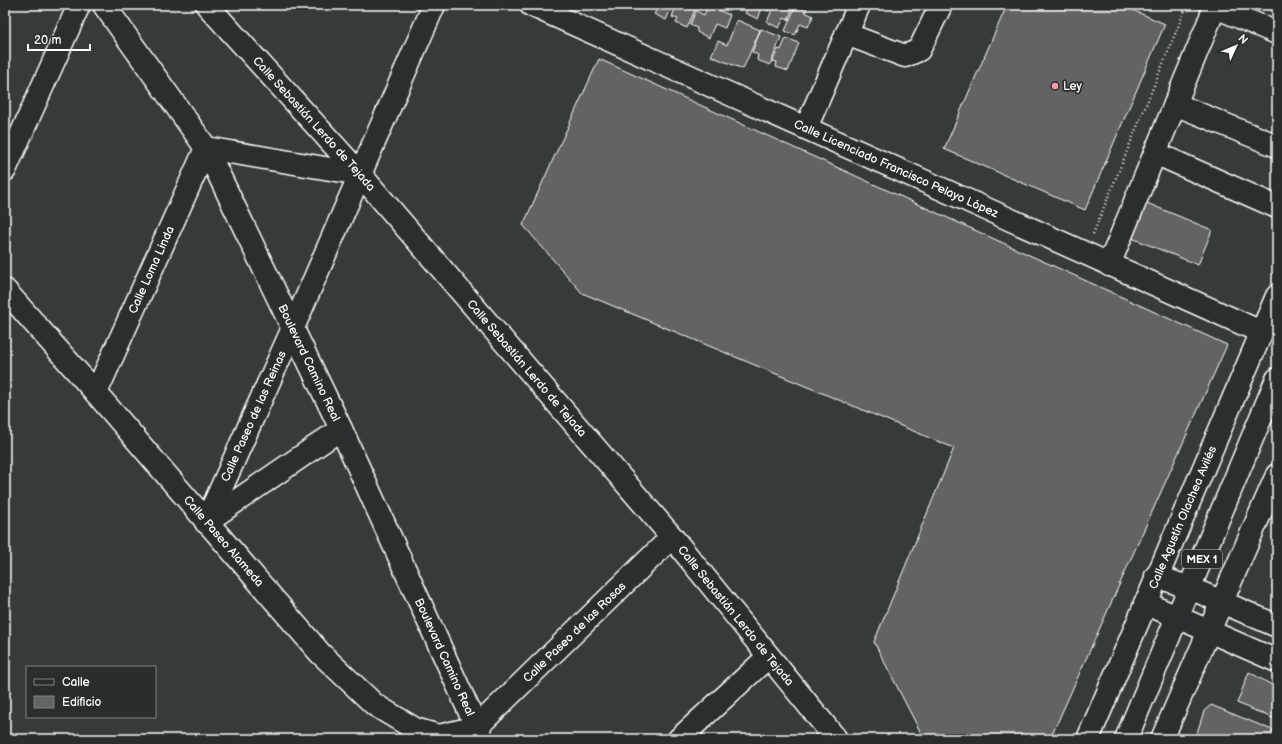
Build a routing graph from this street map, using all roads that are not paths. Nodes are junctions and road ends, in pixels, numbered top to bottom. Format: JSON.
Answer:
{"nodes":[{"id":1,"x":79,"y":5,"type":"edge"},
{"id":2,"x":104,"y":5,"type":"edge"},
{"id":3,"x":207,"y":5,"type":"edge"},
{"id":4,"x":434,"y":5,"type":"edge"},
{"id":5,"x":531,"y":5,"type":"edge"},
{"id":6,"x":859,"y":5,"type":"edge"},
{"id":7,"x":941,"y":5,"type":"edge"},
{"id":8,"x":1213,"y":6,"type":"edge"},
{"id":9,"x":1277,"y":33,"type":"edge"},
{"id":10,"x":846,"y":34,"type":"junction"},
{"id":11,"x":1175,"y":104,"type":"junction"},
{"id":12,"x":806,"y":128,"type":"junction"},
{"id":13,"x":1277,"y":146,"type":"edge"},
{"id":14,"x":206,"y":148,"type":"junction"},
{"id":15,"x":1155,"y":154,"type":"junction"},
{"id":16,"x":5,"y":170,"type":"edge"},
{"id":17,"x":360,"y":174,"type":"junction"},
{"id":18,"x":1277,"y":208,"type":"edge"},
{"id":19,"x":1109,"y":265,"type":"junction"},
{"id":20,"x":5,"y":290,"type":"edge"},
{"id":21,"x":1277,"y":296,"type":"edge"},
{"id":22,"x":293,"y":328,"type":"junction"},
{"id":23,"x":1262,"y":332,"type":"junction"},
{"id":24,"x":1277,"y":379,"type":"edge"},
{"id":25,"x":96,"y":393,"type":"junction"},
{"id":26,"x":341,"y":429,"type":"junction"},
{"id":27,"x":1277,"y":475,"type":"edge"},
{"id":28,"x":206,"y":522,"type":"junction"},
{"id":29,"x":672,"y":537,"type":"junction"},
{"id":30,"x":1156,"y":576,"type":"junction"},
{"id":31,"x":1190,"y":588,"type":"junction"},
{"id":32,"x":1221,"y":602,"type":"junction"},
{"id":33,"x":1145,"y":603,"type":"junction"},
{"id":34,"x":1177,"y":618,"type":"junction"},
{"id":35,"x":1277,"y":626,"type":"edge"},
{"id":36,"x":1209,"y":632,"type":"junction"},
{"id":37,"x":768,"y":657,"type":"junction"},
{"id":38,"x":1277,"y":661,"type":"edge"},
{"id":39,"x":480,"y":733,"type":"edge"},
{"id":40,"x":679,"y":739,"type":"edge"},
{"id":41,"x":836,"y":739,"type":"edge"},
{"id":42,"x":1088,"y":739,"type":"edge"},
{"id":43,"x":1126,"y":739,"type":"edge"},
{"id":44,"x":1162,"y":739,"type":"edge"}],
"edges":[{"from":1,"to":16,"type":"main road"},
{"from":2,"to":14,"type":"main road","name":"Boulevard Camino Real"},
{"from":3,"to":17,"type":"main road","name":"Calle Sebastián Lerdo de Tejada"},
{"from":4,"to":17,"type":"main road","name":"Calle Paseo de las Reinas"},
{"from":5,"to":12,"type":"main road","name":"Calle Licenciado Francisco Pelayo López"},
{"from":6,"to":10,"type":"main road"},
{"from":7,"to":10,"type":"main road"},
{"from":8,"to":9,"type":"main road"},
{"from":8,"to":11,"type":"main road"},
{"from":10,"to":12,"type":"main road"},
{"from":11,"to":13,"type":"main road"},
{"from":11,"to":15,"type":"main road"},
{"from":12,"to":19,"type":"main road","name":"Calle Licenciado Francisco Pelayo López"},
{"from":14,"to":17,"type":"main road"},
{"from":14,"to":22,"type":"main road","name":"Boulevard Camino Real"},
{"from":14,"to":25,"type":"main road","name":"Calle Loma Linda"},
{"from":15,"to":18,"type":"main road"},
{"from":15,"to":19,"type":"main road"},
{"from":17,"to":22,"type":"main road","name":"Calle Paseo de las Reinas"},
{"from":17,"to":29,"type":"main road","name":"Calle Sebastián Lerdo de Tejada"},
{"from":19,"to":23,"type":"main road","name":"Calle Licenciado Francisco Pelayo López"},
{"from":20,"to":25,"type":"main road","name":"Calle Paseo Alameda"},
{"from":21,"to":23,"type":"main road","name":"Calle Agustín Olachea Avilés"},
{"from":22,"to":26,"type":"main road","name":"Boulevard Camino Real"},
{"from":22,"to":28,"type":"main road","name":"Calle Paseo de las Reinas"},
{"from":23,"to":30,"type":"main road","name":"Calle Agustín Olachea Avilés"},
{"from":24,"to":31,"type":"main road","number":"MEX 1"},
{"from":25,"to":28,"type":"main road","name":"Calle Paseo Alameda"},
{"from":26,"to":28,"type":"main road","name":"Calle Paseo de las Reinas"},
{"from":26,"to":39,"type":"main road","name":"Boulevard Camino Real"},
{"from":27,"to":32,"type":"main road"},
{"from":28,"to":39,"type":"main road","name":"Calle Paseo Alameda"},
{"from":29,"to":37,"type":"main road","name":"Calle Sebastián Lerdo de Tejada"},
{"from":29,"to":39,"type":"main road","name":"Calle Paseo de las Rosas"},
{"from":30,"to":31,"type":"main road"},
{"from":30,"to":33,"type":"main road","name":"Calle Agustín Olachea Avilés"},
{"from":31,"to":32,"type":"main road"},
{"from":31,"to":34,"type":"main road","number":"MEX 1"},
{"from":32,"to":35,"type":"main road"},
{"from":32,"to":36,"type":"main road"},
{"from":33,"to":34,"type":"main road"},
{"from":33,"to":42,"type":"main road","name":"Calle Agustín Olachea Avilés"},
{"from":34,"to":36,"type":"main road"},
{"from":34,"to":43,"type":"main road","number":"MEX 1"},
{"from":36,"to":38,"type":"main road"},
{"from":36,"to":44,"type":"main road"},
{"from":37,"to":40,"type":"main road"},
{"from":37,"to":41,"type":"main road","name":"Calle Sebastián Lerdo de Tejada"}]}
